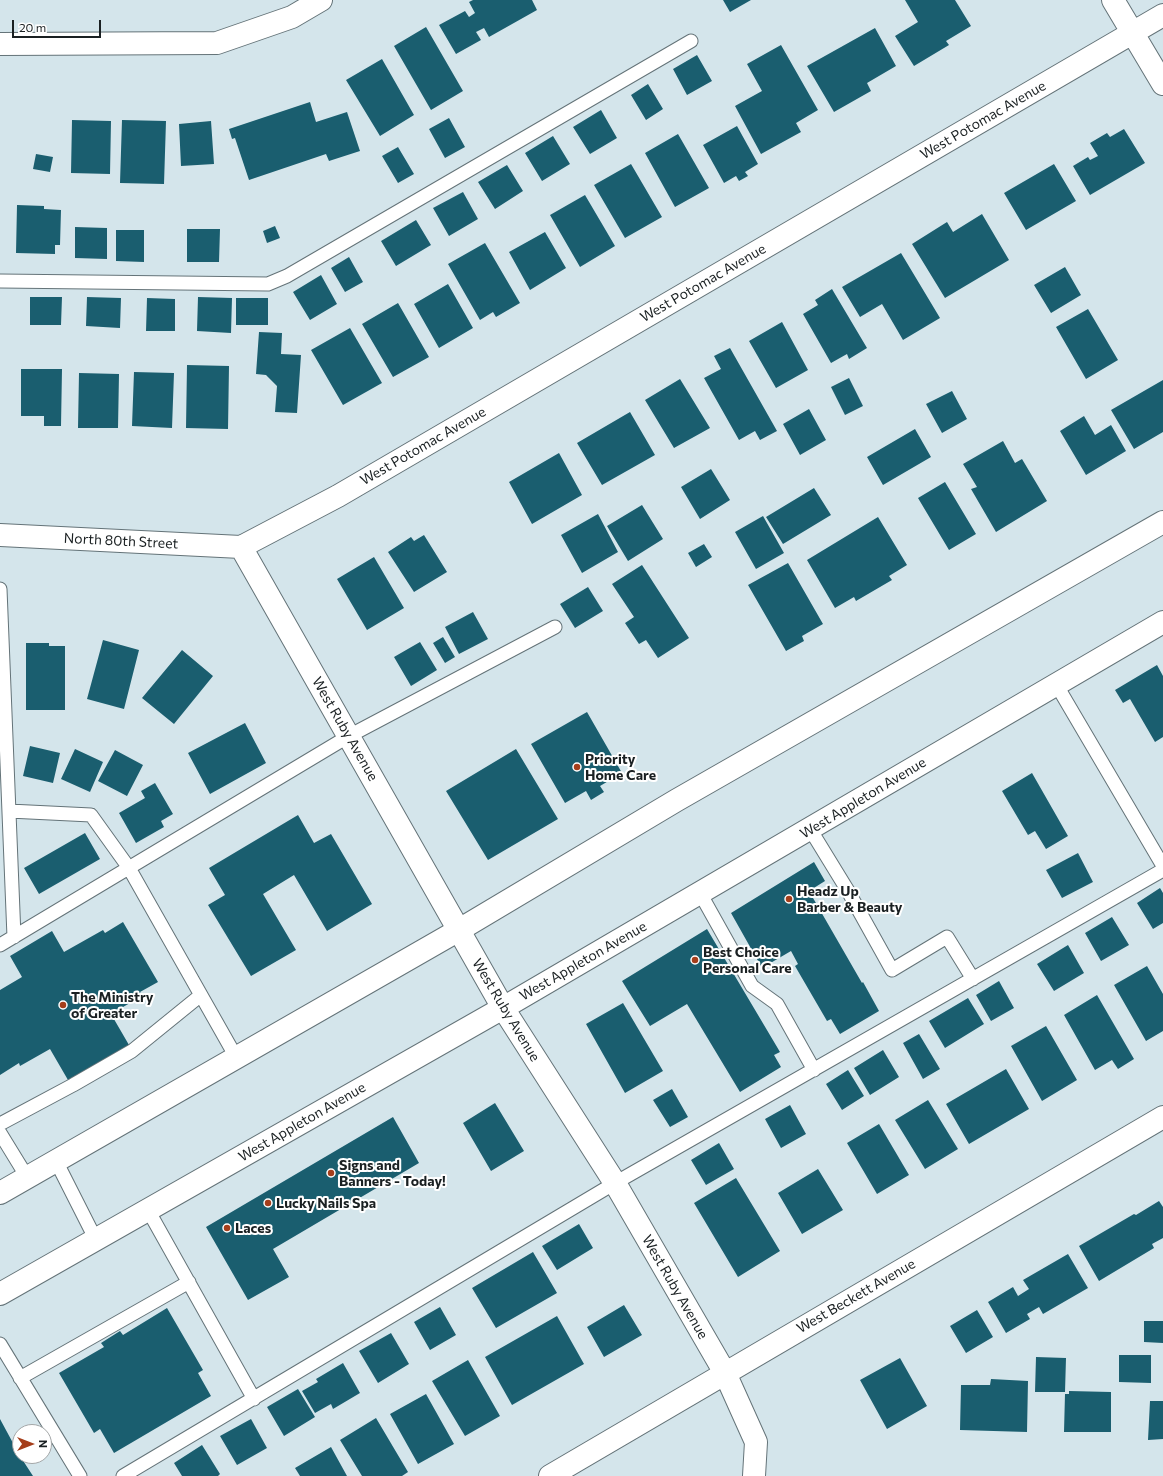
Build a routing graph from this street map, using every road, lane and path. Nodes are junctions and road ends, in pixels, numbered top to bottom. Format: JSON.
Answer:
{"nodes":[{"id":1,"x":321,"y":0,"type":"edge"},
{"id":2,"x":1114,"y":0,"type":"edge"},
{"id":3,"x":1163,"y":15,"type":"edge"},
{"id":4,"x":1133,"y":32,"type":"junction"},
{"id":5,"x":691,"y":41,"type":"dead end"},
{"id":6,"x":0,"y":44,"type":"edge"},
{"id":7,"x":1163,"y":84,"type":"edge"},
{"id":8,"x":0,"y":281,"type":"edge"},
{"id":9,"x":1163,"y":522,"type":"edge"},
{"id":10,"x":0,"y":535,"type":"edge"},
{"id":11,"x":241,"y":547,"type":"junction"},
{"id":12,"x":0,"y":589,"type":"edge"},
{"id":13,"x":1163,"y":622,"type":"edge"},
{"id":14,"x":555,"y":627,"type":"dead end"},
{"id":15,"x":1056,"y":684,"type":"junction"},
{"id":16,"x":349,"y":736,"type":"junction"},
{"id":17,"x":9,"y":811,"type":"junction"},
{"id":18,"x":810,"y":829,"type":"junction"},
{"id":19,"x":1163,"y":866,"type":"edge"},
{"id":20,"x":129,"y":868,"type":"junction"},
{"id":21,"x":1163,"y":870,"type":"edge"},
{"id":22,"x":700,"y":893,"type":"junction"},
{"id":23,"x":459,"y":930,"type":"junction"},
{"id":24,"x":14,"y":937,"type":"junction"},
{"id":25,"x":0,"y":945,"type":"edge"},
{"id":26,"x":973,"y":979,"type":"junction"},
{"id":27,"x":202,"y":995,"type":"junction"},
{"id":28,"x":503,"y":1008,"type":"junction"},
{"id":29,"x":236,"y":1057,"type":"junction"},
{"id":30,"x":814,"y":1070,"type":"junction"},
{"id":31,"x":1163,"y":1117,"type":"edge"},
{"id":32,"x":0,"y":1124,"type":"edge"},
{"id":33,"x":0,"y":1133,"type":"edge"},
{"id":34,"x":56,"y":1160,"type":"junction"},
{"id":35,"x":27,"y":1177,"type":"junction"},
{"id":36,"x":615,"y":1183,"type":"junction"},
{"id":37,"x":0,"y":1192,"type":"edge"},
{"id":38,"x":148,"y":1210,"type":"junction"},
{"id":39,"x":96,"y":1240,"type":"junction"},
{"id":40,"x":189,"y":1282,"type":"junction"},
{"id":41,"x":0,"y":1294,"type":"edge"},
{"id":42,"x":0,"y":1344,"type":"edge"},
{"id":43,"x":725,"y":1373,"type":"junction"},
{"id":44,"x":20,"y":1378,"type":"junction"},
{"id":45,"x":254,"y":1399,"type":"junction"},
{"id":46,"x":80,"y":1476,"type":"edge"},
{"id":47,"x":124,"y":1476,"type":"edge"},
{"id":48,"x":550,"y":1476,"type":"edge"},
{"id":49,"x":754,"y":1476,"type":"edge"}],
"edges":[{"from":1,"to":6,"type":"street"},
{"from":2,"to":4,"type":"street"},
{"from":3,"to":4,"type":"street","name":"West Potomac Avenue"},
{"from":4,"to":7,"type":"street"},
{"from":4,"to":11,"type":"street","name":"West Potomac Avenue"},
{"from":5,"to":8,"type":"lane"},
{"from":9,"to":23,"type":"street"},
{"from":10,"to":11,"type":"street","name":"North 80th Street"},
{"from":11,"to":16,"type":"street","name":"West Ruby Avenue"},
{"from":12,"to":17,"type":"lane"},
{"from":13,"to":15,"type":"street","name":"West Appleton Avenue"},
{"from":14,"to":16,"type":"lane"},
{"from":15,"to":18,"type":"street","name":"West Appleton Avenue"},
{"from":15,"to":19,"type":"lane"},
{"from":16,"to":20,"type":"lane"},
{"from":16,"to":23,"type":"street","name":"West Ruby Avenue"},
{"from":17,"to":20,"type":"lane"},
{"from":17,"to":24,"type":"lane"},
{"from":18,"to":22,"type":"street","name":"West Appleton Avenue"},
{"from":18,"to":26,"type":"lane"},
{"from":20,"to":24,"type":"lane"},
{"from":20,"to":27,"type":"lane"},
{"from":21,"to":26,"type":"lane"},
{"from":22,"to":28,"type":"street","name":"West Appleton Avenue"},
{"from":22,"to":30,"type":"lane"},
{"from":23,"to":28,"type":"street","name":"West Ruby Avenue"},
{"from":23,"to":29,"type":"street"},
{"from":24,"to":25,"type":"lane"},
{"from":26,"to":30,"type":"lane"},
{"from":27,"to":29,"type":"lane"},
{"from":27,"to":32,"type":"lane"},
{"from":28,"to":36,"type":"street","name":"West Ruby Avenue"},
{"from":28,"to":38,"type":"street","name":"West Appleton Avenue"},
{"from":29,"to":34,"type":"street"},
{"from":30,"to":36,"type":"lane"},
{"from":31,"to":43,"type":"street","name":"West Beckett Avenue"},
{"from":33,"to":35,"type":"lane"},
{"from":34,"to":35,"type":"street"},
{"from":34,"to":39,"type":"lane"},
{"from":35,"to":37,"type":"street"},
{"from":36,"to":43,"type":"street","name":"West Ruby Avenue"},
{"from":36,"to":45,"type":"lane"},
{"from":38,"to":39,"type":"street","name":"West Appleton Avenue"},
{"from":38,"to":40,"type":"lane"},
{"from":39,"to":41,"type":"street","name":"West Appleton Avenue"},
{"from":40,"to":44,"type":"lane"},
{"from":40,"to":45,"type":"lane"},
{"from":42,"to":44,"type":"lane"},
{"from":43,"to":48,"type":"street","name":"West Beckett Avenue"},
{"from":43,"to":49,"type":"street","name":"West Ruby Avenue"},
{"from":44,"to":46,"type":"lane"},
{"from":45,"to":47,"type":"lane"}]}
